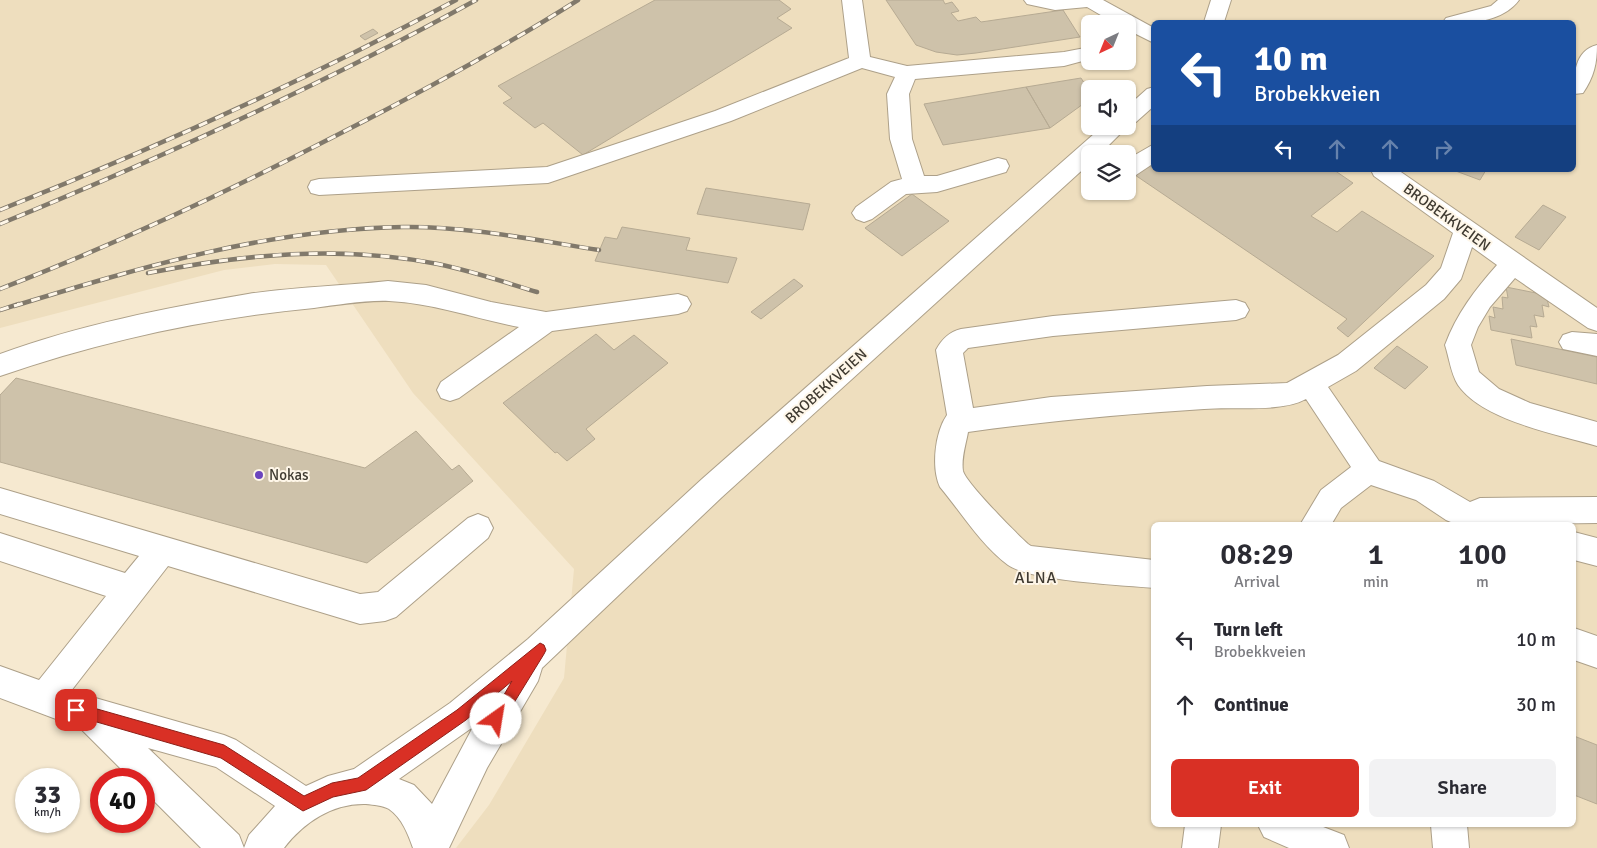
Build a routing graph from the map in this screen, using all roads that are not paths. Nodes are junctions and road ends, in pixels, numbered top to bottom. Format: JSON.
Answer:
{"nodes":[{"id":1,"x":852,"y":0,"type":"edge"},
{"id":2,"x":1034,"y":0,"type":"edge"},
{"id":3,"x":1221,"y":0,"type":"edge"},
{"id":4,"x":1509,"y":0,"type":"edge"},
{"id":5,"x":1215,"y":20,"type":"edge"},
{"id":6,"x":1460,"y":20,"type":"edge"},
{"id":7,"x":1151,"y":37,"type":"edge"},
{"id":8,"x":1151,"y":40,"type":"edge"},
{"id":9,"x":1136,"y":44,"type":"edge"},
{"id":10,"x":1597,"y":51,"type":"edge"},
{"id":11,"x":1081,"y":55,"type":"edge"},
{"id":12,"x":860,"y":61,"type":"junction"},
{"id":13,"x":908,"y":73,"type":"junction"},
{"id":14,"x":1576,"y":88,"type":"dead end"},
{"id":15,"x":1151,"y":97,"type":"edge"},
{"id":16,"x":1136,"y":110,"type":"edge"},
{"id":17,"x":1107,"y":135,"type":"edge"},
{"id":18,"x":1151,"y":154,"type":"edge"},
{"id":19,"x":1136,"y":164,"type":"edge"},
{"id":20,"x":998,"y":166,"type":"dead end"},
{"id":21,"x":1385,"y":172,"type":"edge"},
{"id":22,"x":915,"y":184,"type":"junction"},
{"id":23,"x":319,"y":186,"type":"dead end"},
{"id":24,"x":864,"y":213,"type":"dead end"},
{"id":25,"x":1466,"y":230,"type":"junction"},
{"id":26,"x":1513,"y":264,"type":"junction"},
{"id":27,"x":678,"y":304,"type":"dead end"},
{"id":28,"x":1236,"y":310,"type":"dead end"},
{"id":29,"x":1597,"y":321,"type":"edge"},
{"id":30,"x":546,"y":322,"type":"junction"},
{"id":31,"x":1572,"y":342,"type":"dead end"},
{"id":32,"x":1597,"y":345,"type":"edge"},
{"id":33,"x":0,"y":365,"type":"edge"},
{"id":34,"x":1311,"y":384,"type":"junction"},
{"id":35,"x":450,"y":390,"type":"dead end"},
{"id":36,"x":962,"y":421,"type":"junction"},
{"id":37,"x":1597,"y":434,"type":"edge"},
{"id":38,"x":1368,"y":470,"type":"junction"},
{"id":39,"x":0,"y":501,"type":"edge"},
{"id":40,"x":1597,"y":510,"type":"edge"},
{"id":41,"x":1456,"y":518,"type":"edge"},
{"id":42,"x":1317,"y":522,"type":"edge"},
{"id":43,"x":1483,"y":522,"type":"edge"},
{"id":44,"x":478,"y":528,"type":"dead end"},
{"id":45,"x":1576,"y":547,"type":"edge"},
{"id":46,"x":0,"y":548,"type":"edge"},
{"id":47,"x":163,"y":550,"type":"junction"},
{"id":48,"x":1597,"y":552,"type":"edge"},
{"id":49,"x":1151,"y":574,"type":"edge"},
{"id":50,"x":130,"y":590,"type":"junction"},
{"id":51,"x":1576,"y":645,"type":"edge"},
{"id":52,"x":540,"y":650,"type":"junction"},
{"id":53,"x":1597,"y":652,"type":"edge"},
{"id":54,"x":0,"y":682,"type":"edge"},
{"id":55,"x":45,"y":698,"type":"junction"},
{"id":56,"x":91,"y":715,"type":"junction"},
{"id":57,"x":361,"y":785,"type":"junction"},
{"id":58,"x":303,"y":804,"type":"junction"},
{"id":59,"x":1204,"y":827,"type":"edge"},
{"id":60,"x":1281,"y":827,"type":"edge"},
{"id":61,"x":1449,"y":827,"type":"edge"},
{"id":62,"x":431,"y":847,"type":"edge"},
{"id":63,"x":226,"y":848,"type":"edge"},
{"id":64,"x":262,"y":848,"type":"edge"},
{"id":65,"x":1200,"y":848,"type":"edge"},
{"id":66,"x":1332,"y":848,"type":"edge"},
{"id":67,"x":1451,"y":848,"type":"edge"}],
"edges":[{"from":1,"to":12,"type":"street"},
{"from":2,"to":7,"type":"street"},
{"from":3,"to":5,"type":"street"},
{"from":4,"to":6,"type":"street"},
{"from":8,"to":9,"type":"street"},
{"from":10,"to":14,"type":"street"},
{"from":11,"to":13,"type":"street"},
{"from":12,"to":13,"type":"street"},
{"from":12,"to":23,"type":"street"},
{"from":13,"to":22,"type":"street"},
{"from":15,"to":16,"type":"street"},
{"from":17,"to":52,"type":"street","name":"BROBEKKVEIEN"},
{"from":18,"to":19,"type":"street"},
{"from":20,"to":22,"type":"street"},
{"from":21,"to":25,"type":"street","name":"BROBEKKVEIEN"},
{"from":22,"to":24,"type":"street"},
{"from":25,"to":26,"type":"street","name":"BROBEKKVEIEN"},
{"from":25,"to":34,"type":"street"},
{"from":26,"to":29,"type":"street","name":"BROBEKKVEIEN"},
{"from":26,"to":37,"type":"street"},
{"from":27,"to":30,"type":"street"},
{"from":28,"to":36,"type":"street"},
{"from":30,"to":33,"type":"street"},
{"from":30,"to":35,"type":"street"},
{"from":31,"to":32,"type":"street"},
{"from":34,"to":36,"type":"street"},
{"from":34,"to":38,"type":"street"},
{"from":36,"to":49,"type":"street"},
{"from":38,"to":41,"type":"street"},
{"from":38,"to":42,"type":"street"},
{"from":39,"to":47,"type":"street"},
{"from":40,"to":41,"type":"street"},
{"from":41,"to":43,"type":"street"},
{"from":44,"to":47,"type":"street"},
{"from":45,"to":48,"type":"street"},
{"from":46,"to":50,"type":"street"},
{"from":47,"to":50,"type":"street"},
{"from":50,"to":55,"type":"street"},
{"from":51,"to":53,"type":"street"},
{"from":52,"to":57,"type":"street","name":"BROBEKKVEIEN"},
{"from":52,"to":62,"type":"street","name":"BROBEKKVEIEN"},
{"from":54,"to":55,"type":"street"},
{"from":55,"to":56,"type":"street"},
{"from":56,"to":58,"type":"street"},
{"from":56,"to":63,"type":"street"},
{"from":57,"to":58,"type":"street"},
{"from":57,"to":62,"type":"street"},
{"from":58,"to":64,"type":"street"},
{"from":59,"to":65,"type":"street"},
{"from":60,"to":66,"type":"street"},
{"from":61,"to":67,"type":"street"}]}
